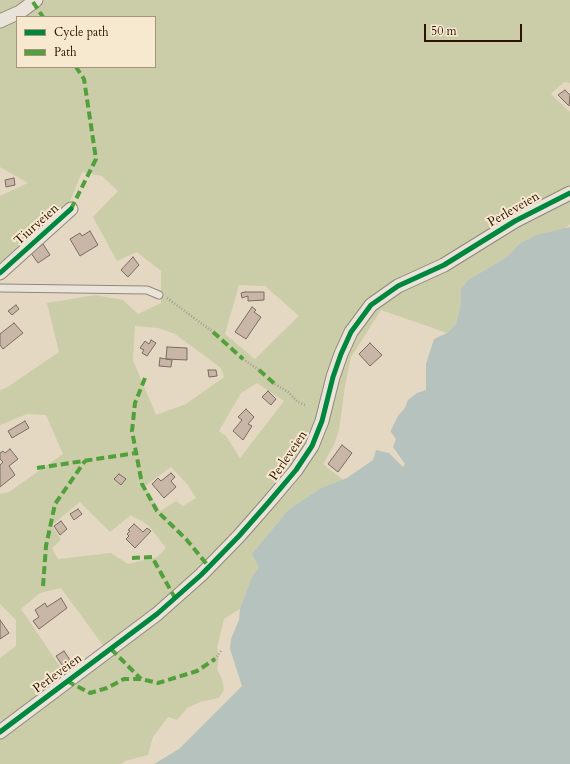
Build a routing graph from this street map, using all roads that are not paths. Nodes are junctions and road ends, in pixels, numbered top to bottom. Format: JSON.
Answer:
{"nodes":[{"id":1,"x":36,"y":0,"type":"edge"},
{"id":2,"x":0,"y":21,"type":"edge"},
{"id":3,"x":570,"y":193,"type":"edge"},
{"id":4,"x":71,"y":209,"type":"dead end"},
{"id":5,"x":0,"y":273,"type":"edge"},
{"id":6,"x":0,"y":288,"type":"edge"},
{"id":7,"x":159,"y":295,"type":"road end"},
{"id":8,"x":0,"y":732,"type":"edge"}],
"edges":[{"from":1,"to":2,"type":"street"},
{"from":3,"to":8,"type":"street","name":"Perleveien"},
{"from":4,"to":5,"type":"street","name":"Tiurveien"},
{"from":6,"to":7,"type":"lane"}]}
